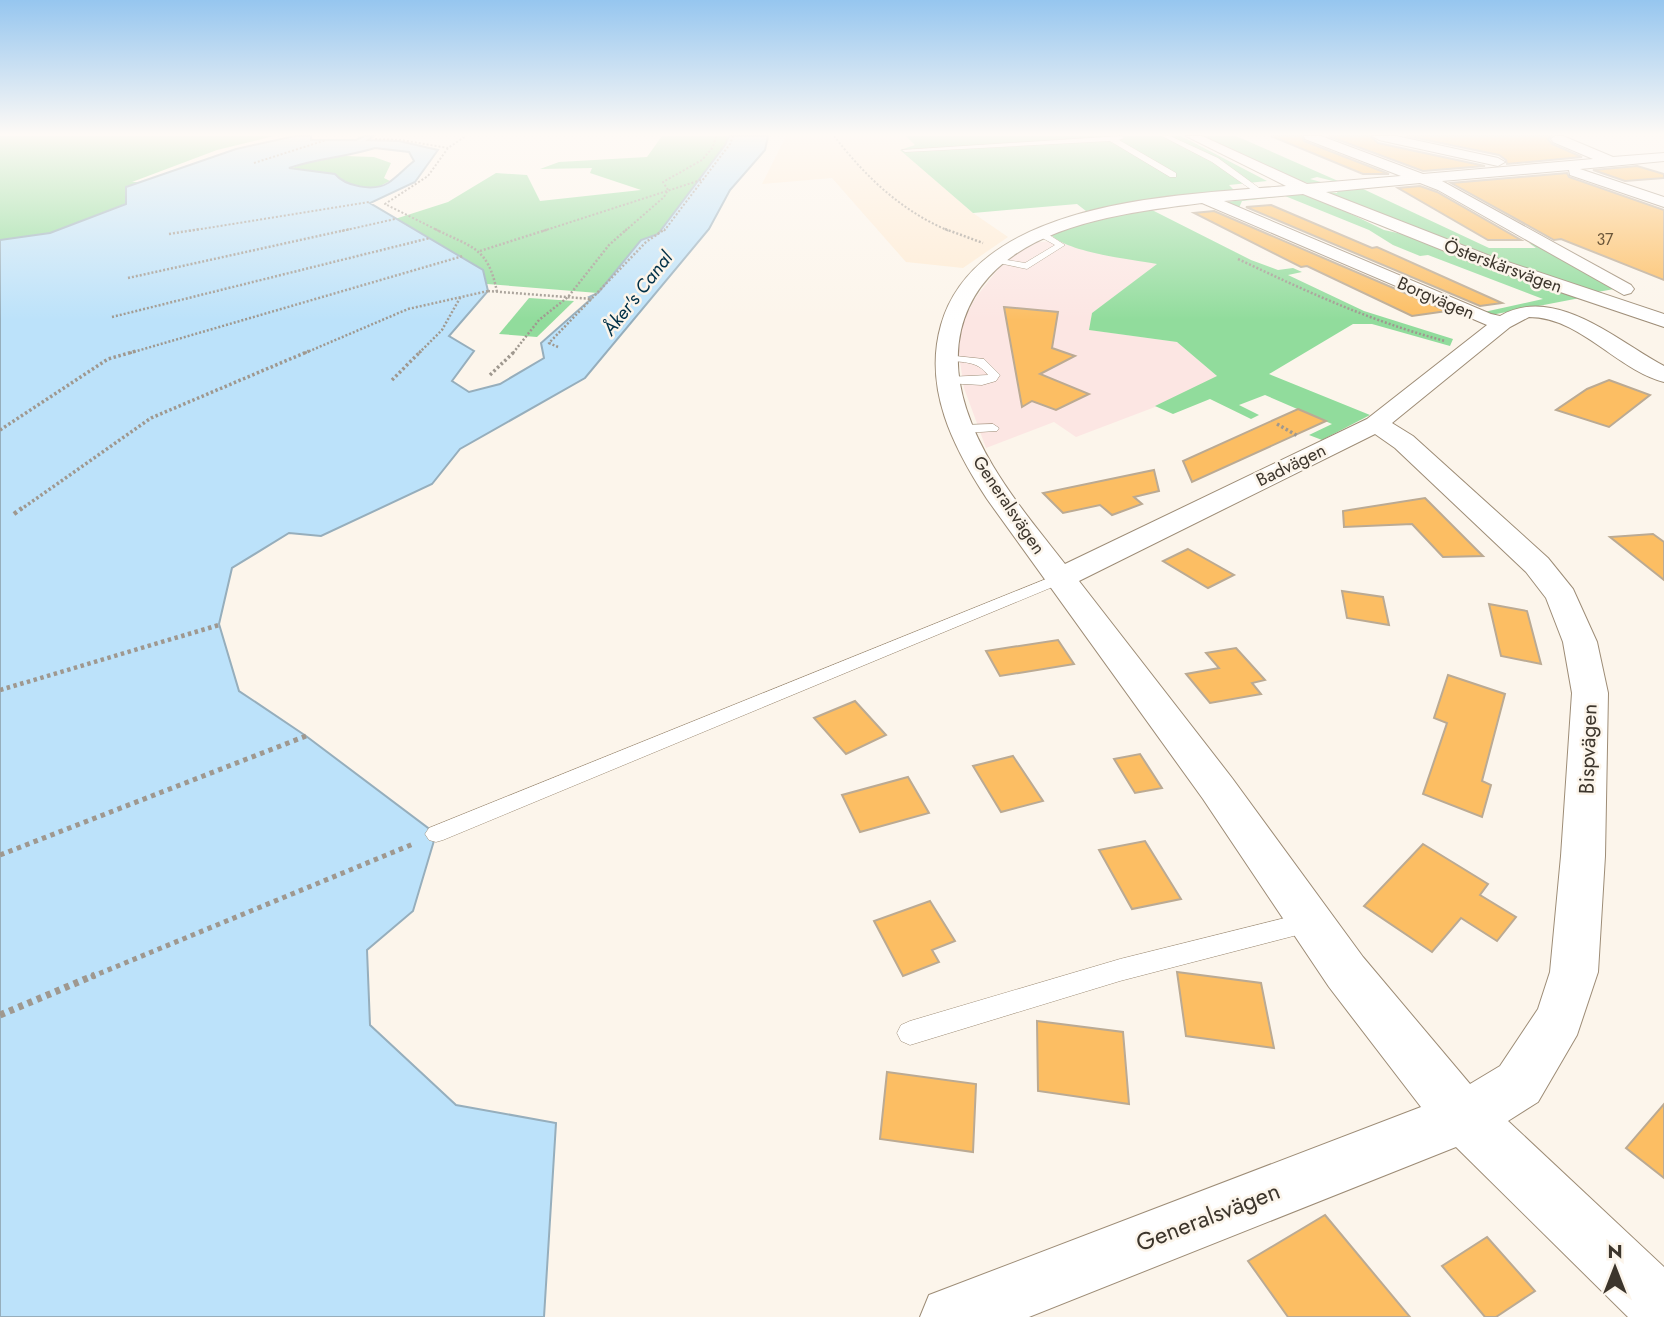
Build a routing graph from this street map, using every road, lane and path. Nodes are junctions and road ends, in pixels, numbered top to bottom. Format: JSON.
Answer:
{"nodes":[{"id":1,"x":395,"y":197,"type":"edge"},
{"id":2,"x":645,"y":197,"type":"edge"},
{"id":3,"x":660,"y":197,"type":"edge"},
{"id":4,"x":690,"y":197,"type":"edge"},
{"id":5,"x":890,"y":197,"type":"edge"},
{"id":6,"x":1210,"y":197,"type":"edge"},
{"id":7,"x":1322,"y":197,"type":"edge"},
{"id":8,"x":1458,"y":197,"type":"edge"},
{"id":9,"x":1205,"y":198,"type":"junction"},
{"id":10,"x":369,"y":202,"type":"dead end"},
{"id":11,"x":395,"y":219,"type":"dead end"},
{"id":12,"x":169,"y":234,"type":"dead end"},
{"id":13,"x":430,"y":238,"type":"dead end"},
{"id":14,"x":480,"y":251,"type":"junction"},
{"id":15,"x":463,"y":256,"type":"dead end"},
{"id":16,"x":1000,"y":256,"type":"junction"},
{"id":17,"x":1238,"y":259,"type":"dead end"},
{"id":18,"x":128,"y":278,"type":"dead end"},
{"id":19,"x":1623,"y":289,"type":"dead end"},
{"id":20,"x":496,"y":292,"type":"junction"},
{"id":21,"x":461,"y":295,"type":"junction"},
{"id":22,"x":568,"y":297,"type":"junction"},
{"id":23,"x":592,"y":299,"type":"junction"},
{"id":24,"x":112,"y":317,"type":"dead end"},
{"id":25,"x":1664,"y":321,"type":"edge"},
{"id":26,"x":1503,"y":323,"type":"junction"},
{"id":27,"x":558,"y":348,"type":"dead end"},
{"id":28,"x":1472,"y":348,"type":"junction"},
{"id":29,"x":489,"y":375,"type":"dead end"},
{"id":30,"x":1664,"y":375,"type":"edge"},
{"id":31,"x":392,"y":380,"type":"dead end"},
{"id":32,"x":1376,"y":424,"type":"junction"},
{"id":33,"x":0,"y":430,"type":"edge"},
{"id":34,"x":14,"y":514,"type":"dead end"},
{"id":35,"x":1060,"y":578,"type":"junction"},
{"id":36,"x":219,"y":625,"type":"dead end"},
{"id":37,"x":0,"y":690,"type":"edge"},
{"id":38,"x":306,"y":736,"type":"dead end"},
{"id":39,"x":436,"y":834,"type":"joint"},
{"id":40,"x":0,"y":855,"type":"edge"},
{"id":41,"x":1310,"y":922,"type":"junction"},
{"id":42,"x":0,"y":1014,"type":"edge"},
{"id":43,"x":910,"y":1033,"type":"dead end"},
{"id":44,"x":1465,"y":1117,"type":"junction"},
{"id":45,"x":1664,"y":1308,"type":"edge"},
{"id":46,"x":951,"y":1317,"type":"edge"}],
"edges":[{"from":1,"to":14,"type":"path"},
{"from":2,"to":14,"type":"path","bridge":true},
{"from":3,"to":22,"type":"path"},
{"from":4,"to":23,"type":"path"},
{"from":5,"to":16,"type":"path"},
{"from":6,"to":9,"type":"street","name":"Generalsvägen"},
{"from":7,"to":25,"type":"street","name":"Österskärsvägen"},
{"from":8,"to":19,"type":"street"},
{"from":9,"to":16,"type":"street","name":"Generalsvägen"},
{"from":9,"to":26,"type":"street","name":"Borgvägen"},
{"from":10,"to":12,"type":"path"},
{"from":11,"to":18,"type":"path"},
{"from":13,"to":24,"type":"path"},
{"from":14,"to":20,"type":"path"},
{"from":15,"to":33,"type":"path"},
{"from":16,"to":35,"type":"street","name":"Generalsvägen"},
{"from":17,"to":28,"type":"path"},
{"from":20,"to":21,"type":"path","bridge":true},
{"from":20,"to":22,"type":"path","bridge":true},
{"from":21,"to":31,"type":"path"},
{"from":21,"to":34,"type":"path"},
{"from":22,"to":23,"type":"path","bridge":true},
{"from":22,"to":29,"type":"path"},
{"from":23,"to":27,"type":"path"},
{"from":26,"to":28,"type":"street","name":"Badvägen"},
{"from":26,"to":30,"type":"street","name":"Borgvägen"},
{"from":28,"to":32,"type":"street","name":"Badvägen"},
{"from":32,"to":35,"type":"street","name":"Badvägen"},
{"from":32,"to":44,"type":"street","name":"Bispvägen"},
{"from":35,"to":39,"type":"lane"},
{"from":35,"to":41,"type":"street","name":"Generalsvägen"},
{"from":36,"to":37,"type":"path"},
{"from":38,"to":40,"type":"path"},
{"from":39,"to":42,"type":"path"},
{"from":41,"to":43,"type":"lane"},
{"from":41,"to":44,"type":"street","name":"Generalsvägen"},
{"from":44,"to":45,"type":"street","name":"Generalsvägen"},
{"from":44,"to":46,"type":"street","name":"Generalsvägen"}]}
